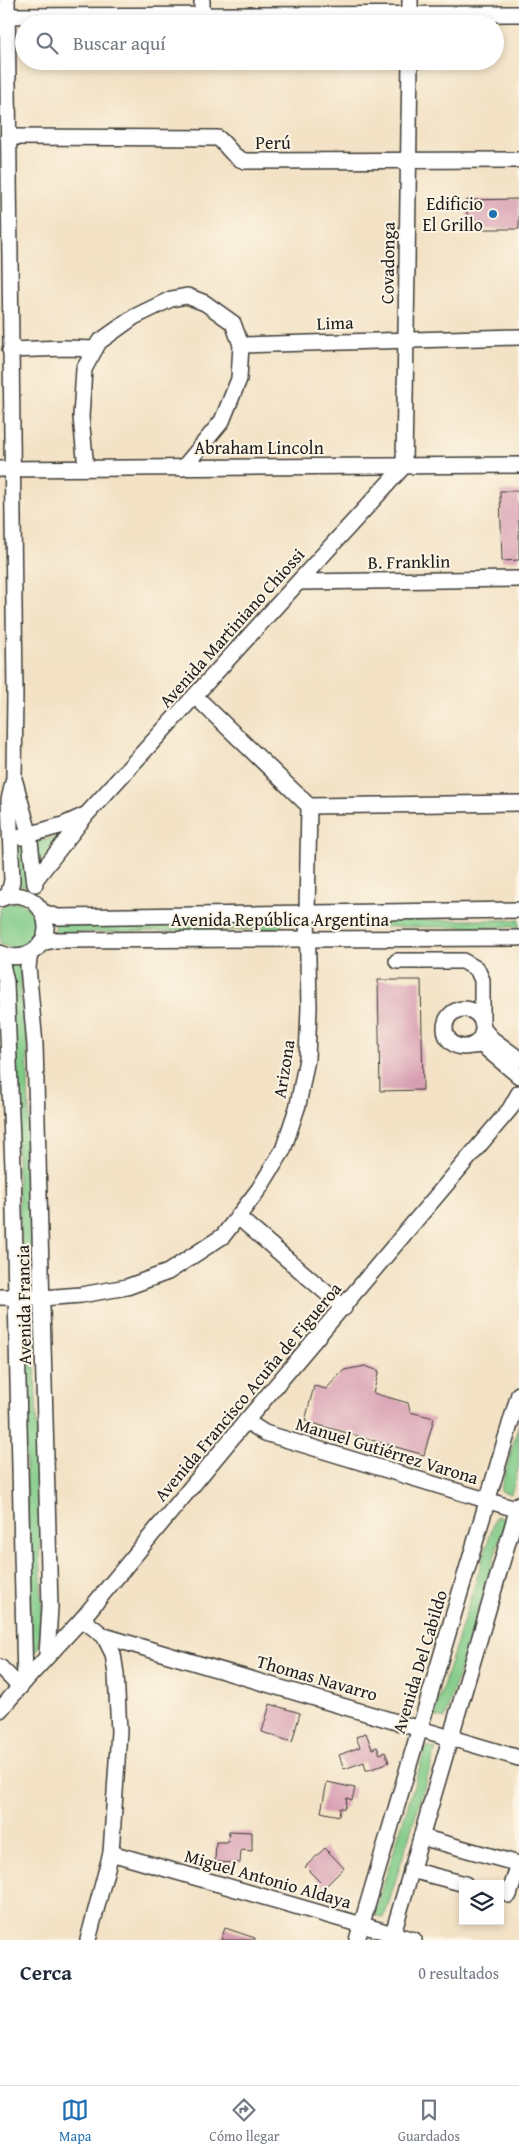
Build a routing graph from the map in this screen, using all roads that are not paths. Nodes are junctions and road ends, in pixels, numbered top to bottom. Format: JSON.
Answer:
{"nodes":[{"id":1,"x":7,"y":0,"type":"edge"},
{"id":2,"x":202,"y":0,"type":"edge"},
{"id":3,"x":410,"y":13,"type":"edge"},
{"id":4,"x":519,"y":14,"type":"edge"},
{"id":5,"x":202,"y":15,"type":"edge"},
{"id":6,"x":271,"y":15,"type":"edge"},
{"id":7,"x":3,"y":16,"type":"edge"},
{"id":8,"x":410,"y":70,"type":"edge"},
{"id":9,"x":8,"y":137,"type":"junction"},
{"id":10,"x":519,"y":160,"type":"edge"},
{"id":11,"x":408,"y":161,"type":"junction"},
{"id":12,"x":5,"y":318,"type":"edge"},
{"id":13,"x":519,"y":337,"type":"edge"},
{"id":14,"x":406,"y":340,"type":"junction"},
{"id":15,"x":241,"y":344,"type":"junction"},
{"id":16,"x":10,"y":350,"type":"junction"},
{"id":17,"x":95,"y":350,"type":"junction"},
{"id":18,"x":519,"y":465,"type":"edge"},
{"id":19,"x":404,"y":466,"type":"junction"},
{"id":20,"x":86,"y":468,"type":"junction"},
{"id":21,"x":182,"y":468,"type":"junction"},
{"id":22,"x":5,"y":469,"type":"edge"},
{"id":23,"x":519,"y":579,"type":"edge"},
{"id":24,"x":299,"y":582,"type":"junction"},
{"id":25,"x":7,"y":692,"type":"edge"},
{"id":26,"x":195,"y":696,"type":"junction"},
{"id":27,"x":14,"y":778,"type":"junction"},
{"id":28,"x":519,"y":803,"type":"edge"},
{"id":29,"x":309,"y":806,"type":"junction"},
{"id":30,"x":86,"y":815,"type":"junction"},
{"id":31,"x":29,"y":834,"type":"junction"},
{"id":32,"x":12,"y":848,"type":"junction"},
{"id":33,"x":34,"y":880,"type":"junction"},
{"id":34,"x":4,"y":897,"type":"edge"},
{"id":35,"x":39,"y":907,"type":"junction"},
{"id":36,"x":519,"y":910,"type":"edge"},
{"id":37,"x":307,"y":912,"type":"junction"},
{"id":38,"x":307,"y":938,"type":"junction"},
{"id":39,"x":519,"y":938,"type":"edge"},
{"id":40,"x":36,"y":948,"type":"junction"},
{"id":41,"x":0,"y":954,"type":"edge"},
{"id":42,"x":397,"y":961,"type":"dead end"},
{"id":43,"x":483,"y":1025,"type":"junction"},
{"id":44,"x":472,"y":1046,"type":"junction"},
{"id":45,"x":519,"y":1059,"type":"edge"},
{"id":46,"x":519,"y":1076,"type":"edge"},
{"id":47,"x":519,"y":1093,"type":"edge"},
{"id":48,"x":515,"y":1108,"type":"edge"},
{"id":49,"x":238,"y":1217,"type":"junction"},
{"id":50,"x":0,"y":1297,"type":"edge"},
{"id":51,"x":16,"y":1297,"type":"junction"},
{"id":52,"x":42,"y":1298,"type":"junction"},
{"id":53,"x":344,"y":1308,"type":"junction"},
{"id":54,"x":519,"y":1394,"type":"edge"},
{"id":55,"x":246,"y":1422,"type":"junction"},
{"id":56,"x":488,"y":1501,"type":"junction"},
{"id":57,"x":518,"y":1508,"type":"edge"},
{"id":58,"x":82,"y":1619,"type":"junction"},
{"id":59,"x":104,"y":1636,"type":"junction"},
{"id":60,"x":47,"y":1656,"type":"junction"},
{"id":61,"x":0,"y":1667,"type":"edge"},
{"id":62,"x":22,"y":1684,"type":"junction"},
{"id":63,"x":0,"y":1710,"type":"edge"},
{"id":64,"x":420,"y":1728,"type":"junction"},
{"id":65,"x":450,"y":1738,"type":"junction"},
{"id":66,"x":519,"y":1758,"type":"edge"},
{"id":67,"x":421,"y":1836,"type":"junction"},
{"id":68,"x":111,"y":1853,"type":"junction"},
{"id":69,"x":519,"y":1864,"type":"edge"},
{"id":70,"x":411,"y":1870,"type":"junction"},
{"id":71,"x":459,"y":1882,"type":"edge"},
{"id":72,"x":509,"y":1895,"type":"edge"},
{"id":73,"x":361,"y":1925,"type":"junction"},
{"id":74,"x":392,"y":1937,"type":"edge"},
{"id":75,"x":88,"y":1940,"type":"edge"},
{"id":76,"x":357,"y":1940,"type":"edge"},
{"id":77,"x":414,"y":1940,"type":"edge"}],
"edges":[{"from":1,"to":7,"type":"street"},
{"from":2,"to":5,"type":"street"},
{"from":3,"to":4,"type":"street"},
{"from":3,"to":6,"type":"street"},
{"from":7,"to":9,"type":"street"},
{"from":8,"to":11,"type":"street","name":"Covadonga"},
{"from":9,"to":11,"type":"street","name":"Perú"},
{"from":9,"to":12,"type":"street"},
{"from":10,"to":11,"type":"street","name":"Perú"},
{"from":11,"to":14,"type":"street","name":"Covadonga"},
{"from":12,"to":16,"type":"street"},
{"from":13,"to":14,"type":"street","name":"Lima"},
{"from":14,"to":15,"type":"street","name":"Lima"},
{"from":14,"to":19,"type":"street","name":"Covadonga"},
{"from":15,"to":17,"type":"street"},
{"from":15,"to":21,"type":"street"},
{"from":16,"to":17,"type":"street"},
{"from":16,"to":22,"type":"street"},
{"from":17,"to":20,"type":"street"},
{"from":18,"to":19,"type":"street","name":"Abraham Lincoln"},
{"from":19,"to":21,"type":"street","name":"Abraham Lincoln"},
{"from":19,"to":24,"type":"street","name":"Avenida Martiniano Chiossi"},
{"from":20,"to":21,"type":"street","name":"Abraham Lincoln"},
{"from":20,"to":22,"type":"street","name":"Abraham Lincoln"},
{"from":22,"to":25,"type":"street"},
{"from":23,"to":24,"type":"street","name":"B. Franklin"},
{"from":24,"to":26,"type":"street","name":"Avenida Martiniano Chiossi"},
{"from":25,"to":27,"type":"street"},
{"from":26,"to":29,"type":"street"},
{"from":26,"to":30,"type":"street","name":"Avenida Martiniano Chiossi"},
{"from":27,"to":31,"type":"street"},
{"from":27,"to":32,"type":"street"},
{"from":28,"to":29,"type":"street"},
{"from":29,"to":37,"type":"street","name":"Arizona"},
{"from":30,"to":31,"type":"street","name":"Avenida Martiniano Chiossi"},
{"from":30,"to":33,"type":"street","name":"Avenida Martiniano Chiossi"},
{"from":31,"to":32,"type":"street","name":"Avenida Martiniano Chiossi"},
{"from":31,"to":33,"type":"street"},
{"from":32,"to":34,"type":"street"},
{"from":33,"to":35,"type":"street"},
{"from":34,"to":35,"type":"street","name":"Avenida República Argentina"},
{"from":35,"to":37,"type":"street","name":"Avenida República Argentina"},
{"from":35,"to":40,"type":"street","name":"Avenida Francia"},
{"from":36,"to":37,"type":"street","name":"Avenida República Argentina"},
{"from":37,"to":38,"type":"street","name":"Arizona"},
{"from":38,"to":39,"type":"street","name":"Avenida República Argentina"},
{"from":38,"to":40,"type":"street","name":"Avenida República Argentina"},
{"from":38,"to":49,"type":"street","name":"Arizona"},
{"from":40,"to":41,"type":"street","name":"Avenida República Argentina"},
{"from":40,"to":52,"type":"street","name":"Avenida Francia"},
{"from":41,"to":51,"type":"street","name":"Avenida Francia"},
{"from":42,"to":43,"type":"street"},
{"from":43,"to":44,"type":"street"},
{"from":43,"to":44,"type":"street"},
{"from":43,"to":45,"type":"street"},
{"from":44,"to":46,"type":"street"},
{"from":47,"to":48,"type":"street","name":"Avenida Francisco Acuña de Figueroa"},
{"from":48,"to":53,"type":"street","name":"Avenida Francisco Acuña de Figueroa"},
{"from":49,"to":52,"type":"street","name":"Arizona"},
{"from":49,"to":53,"type":"street"},
{"from":50,"to":51,"type":"street","name":"Arizona"},
{"from":51,"to":52,"type":"street","name":"Arizona"},
{"from":51,"to":62,"type":"street","name":"Avenida Francia"},
{"from":52,"to":60,"type":"street","name":"Avenida Francia"},
{"from":53,"to":55,"type":"street","name":"Avenida Francisco Acuña de Figueroa"},
{"from":54,"to":56,"type":"street","name":"Avenida Del Cabildo"},
{"from":55,"to":56,"type":"street","name":"Manuel Gutiérrez Varona"},
{"from":55,"to":58,"type":"street","name":"Avenida Francisco Acuña de Figueroa"},
{"from":56,"to":57,"type":"street","name":"Manuel Gutiérrez Varona"},
{"from":56,"to":64,"type":"street","name":"Avenida Del Cabildo"},
{"from":57,"to":65,"type":"street"},
{"from":58,"to":59,"type":"street"},
{"from":58,"to":60,"type":"street","name":"Avenida Francisco Acuña de Figueroa"},
{"from":59,"to":64,"type":"street","name":"Thomas Navarro"},
{"from":59,"to":68,"type":"street"},
{"from":60,"to":62,"type":"street","name":"Avenida Francisco Acuña de Figueroa"},
{"from":61,"to":62,"type":"street"},
{"from":62,"to":63,"type":"street","name":"Avenida Francisco Acuña de Figueroa"},
{"from":64,"to":65,"type":"street","name":"Thomas Navarro"},
{"from":64,"to":73,"type":"street","name":"Avenida Del Cabildo"},
{"from":65,"to":66,"type":"street","name":"Thomas Navarro"},
{"from":65,"to":67,"type":"street"},
{"from":67,"to":69,"type":"street"},
{"from":67,"to":70,"type":"street"},
{"from":68,"to":73,"type":"street","name":"Miguel Antonio Aldaya"},
{"from":68,"to":75,"type":"street"},
{"from":69,"to":72,"type":"street"},
{"from":70,"to":71,"type":"street"},
{"from":70,"to":74,"type":"street"},
{"from":73,"to":74,"type":"street","name":"Miguel Antonio Aldaya"},
{"from":73,"to":76,"type":"street","name":"Avenida Del Cabildo"},
{"from":74,"to":77,"type":"street","name":"Miguel Antonio Aldaya"}]}
